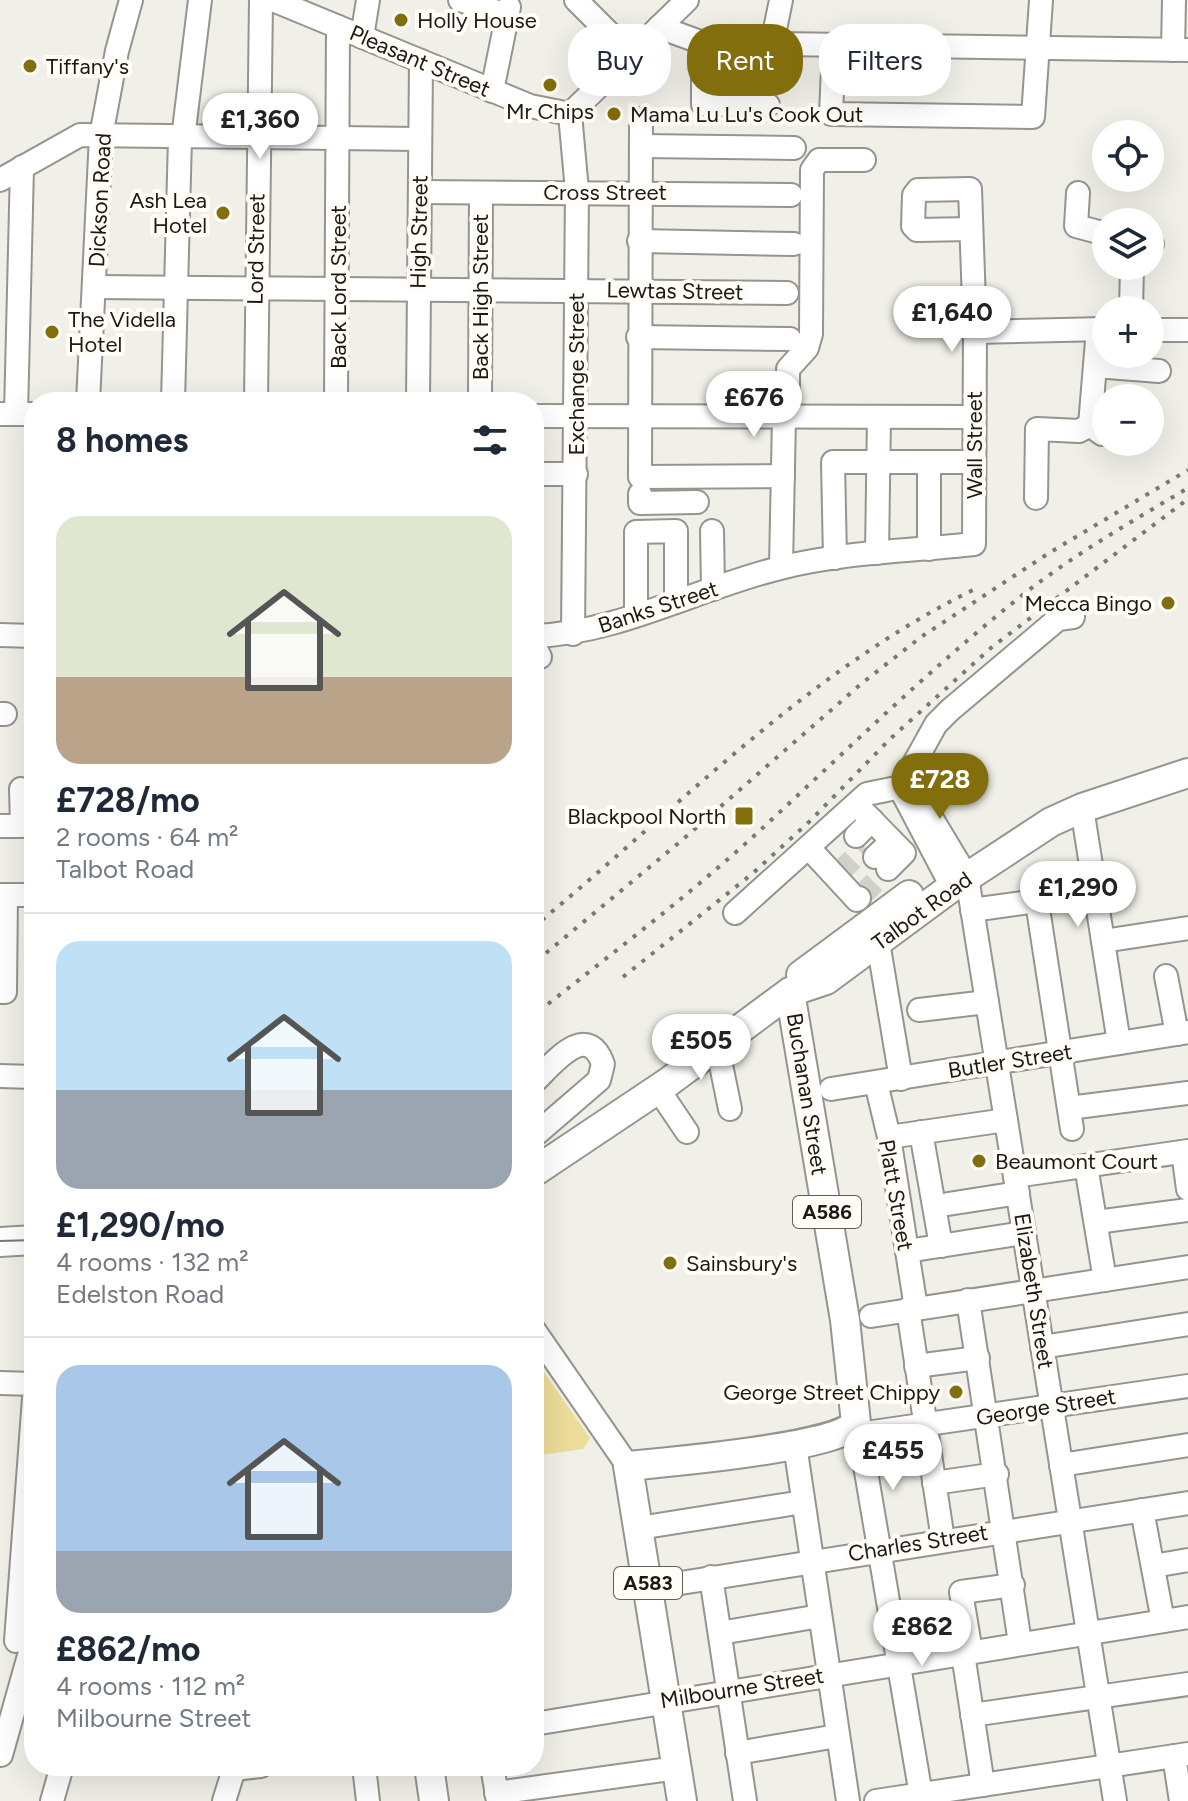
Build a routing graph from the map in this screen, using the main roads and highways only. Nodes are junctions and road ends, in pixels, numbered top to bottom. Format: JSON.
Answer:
{"nodes":[{"id":1,"x":1188,"y":773,"type":"edge"},
{"id":2,"x":790,"y":992,"type":"junction"},
{"id":3,"x":544,"y":1165,"type":"edge"},
{"id":4,"x":24,"y":1241,"type":"edge"},
{"id":5,"x":0,"y":1242,"type":"edge"},
{"id":6,"x":851,"y":1435,"type":"joint"},
{"id":7,"x":430,"y":1776,"type":"edge"},
{"id":8,"x":434,"y":1801,"type":"edge"},
{"id":9,"x":682,"y":1801,"type":"edge"}],
"edges":[{"from":1,"to":2,"type":"main road","name":"Talbot Road"},
{"from":2,"to":3,"type":"main road","name":"Talbot Road"},
{"from":2,"to":6,"type":"main road","name":"Buchanan Street","number":"A586"},
{"from":4,"to":5,"type":"main road"},
{"from":6,"to":9,"type":"main road","name":"George Street","number":"A583"},
{"from":7,"to":8,"type":"main road"}]}
